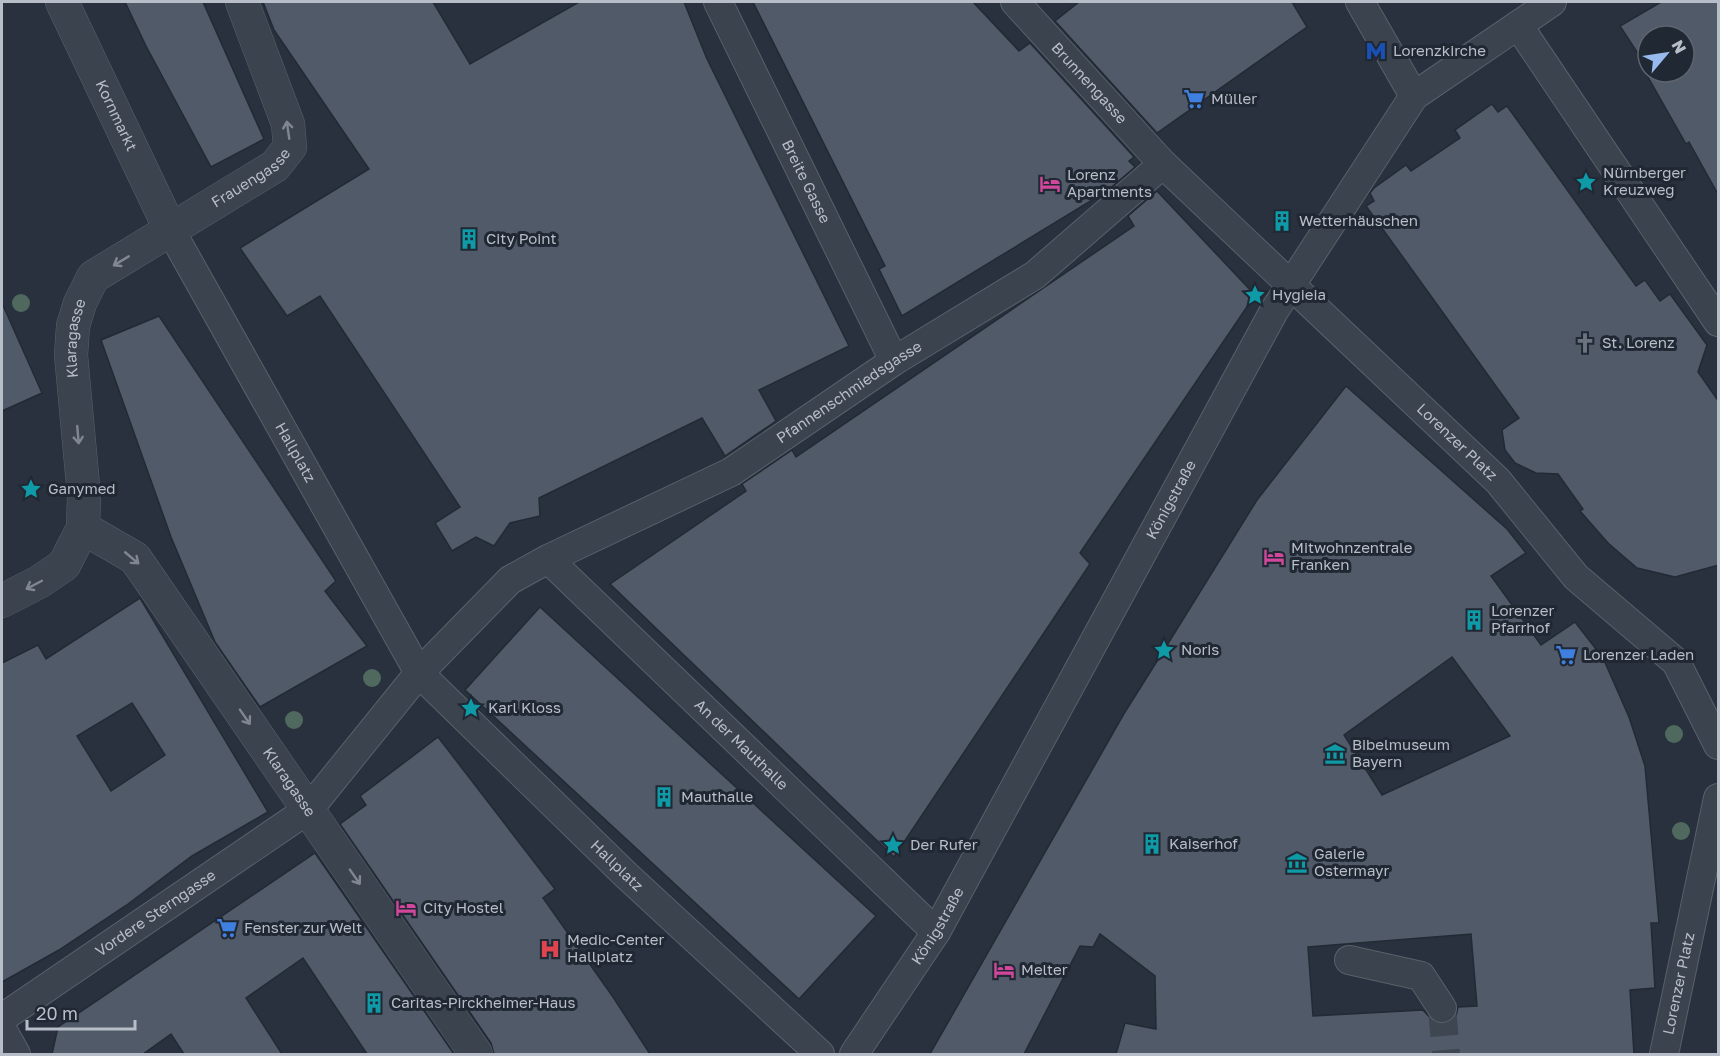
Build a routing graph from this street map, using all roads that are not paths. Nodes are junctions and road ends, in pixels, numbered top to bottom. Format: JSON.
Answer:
{"nodes":[{"id":1,"x":62,"y":2,"type":"edge"},
{"id":2,"x":242,"y":2,"type":"edge"},
{"id":3,"x":718,"y":2,"type":"edge"},
{"id":4,"x":1015,"y":2,"type":"edge"},
{"id":5,"x":1360,"y":2,"type":"edge"},
{"id":6,"x":1552,"y":2,"type":"edge"},
{"id":7,"x":1518,"y":24,"type":"junction"},
{"id":8,"x":1414,"y":96,"type":"junction"},
{"id":9,"x":1163,"y":164,"type":"junction"},
{"id":10,"x":171,"y":231,"type":"junction"},
{"id":11,"x":1292,"y":285,"type":"junction"},
{"id":12,"x":1719,"y":322,"type":"edge"},
{"id":13,"x":894,"y":361,"type":"junction"},
{"id":14,"x":82,"y":528,"type":"junction"},
{"id":15,"x":548,"y":558,"type":"junction"},
{"id":16,"x":2,"y":601,"type":"edge"},
{"id":17,"x":419,"y":673,"type":"junction"},
{"id":18,"x":1719,"y":745,"type":"edge"},
{"id":19,"x":1719,"y":798,"type":"edge"},
{"id":20,"x":309,"y":809,"type":"junction"},
{"id":21,"x":1706,"y":912,"type":"edge"},
{"id":22,"x":936,"y":932,"type":"junction"},
{"id":23,"x":1348,"y":960,"type":"dead end"},
{"id":24,"x":1442,"y":1008,"type":"tunnel mouth"},
{"id":25,"x":2,"y":1018,"type":"edge"},
{"id":26,"x":2,"y":1029,"type":"edge"},
{"id":27,"x":16,"y":1054,"type":"edge"},
{"id":28,"x":476,"y":1054,"type":"edge"},
{"id":29,"x":819,"y":1054,"type":"edge"},
{"id":30,"x":854,"y":1054,"type":"edge"},
{"id":31,"x":1664,"y":1054,"type":"edge"}],
"edges":[{"from":1,"to":10,"type":"street","name":"Kornmarkt"},
{"from":10,"to":2,"type":"street","name":"Frauengasse","one_way":true},
{"from":3,"to":13,"type":"street","name":"Breite Gasse"},
{"from":4,"to":9,"type":"street","name":"Brunnengasse"},
{"from":5,"to":8,"type":"street"},
{"from":6,"to":7,"type":"street","name":"Königstraße"},
{"from":7,"to":8,"type":"street","name":"Königstraße"},
{"from":7,"to":12,"type":"street"},
{"from":8,"to":11,"type":"street","name":"Königstraße"},
{"from":9,"to":11,"type":"street","name":"Lorenzer Platz"},
{"from":9,"to":13,"type":"street","name":"Pfannenschmiedsgasse"},
{"from":10,"to":14,"type":"street","name":"Klaragasse","one_way":true},
{"from":10,"to":17,"type":"street","name":"Hallplatz"},
{"from":11,"to":18,"type":"street","name":"Lorenzer Platz"},
{"from":11,"to":22,"type":"street","name":"Königstraße"},
{"from":13,"to":15,"type":"street","name":"Pfannenschmiedsgasse"},
{"from":14,"to":16,"type":"street","name":"Klaragasse","one_way":true},
{"from":14,"to":20,"type":"street","name":"Klaragasse","one_way":true},
{"from":15,"to":17,"type":"street","name":"Pfannenschmiedsgasse"},
{"from":15,"to":22,"type":"street","name":"An der Mauthalle"},
{"from":17,"to":20,"type":"street"},
{"from":17,"to":29,"type":"street","name":"Hallplatz"},
{"from":19,"to":21,"type":"street","name":"Lorenzer Platz"},
{"from":20,"to":25,"type":"street","name":"Vordere Sterngasse"},
{"from":20,"to":28,"type":"street","name":"Klaragasse","one_way":true},
{"from":21,"to":31,"type":"street","name":"Lorenzer Platz"},
{"from":22,"to":30,"type":"street","name":"Königstraße"},
{"from":23,"to":24,"type":"street"},
{"from":26,"to":27,"type":"street"}]}
